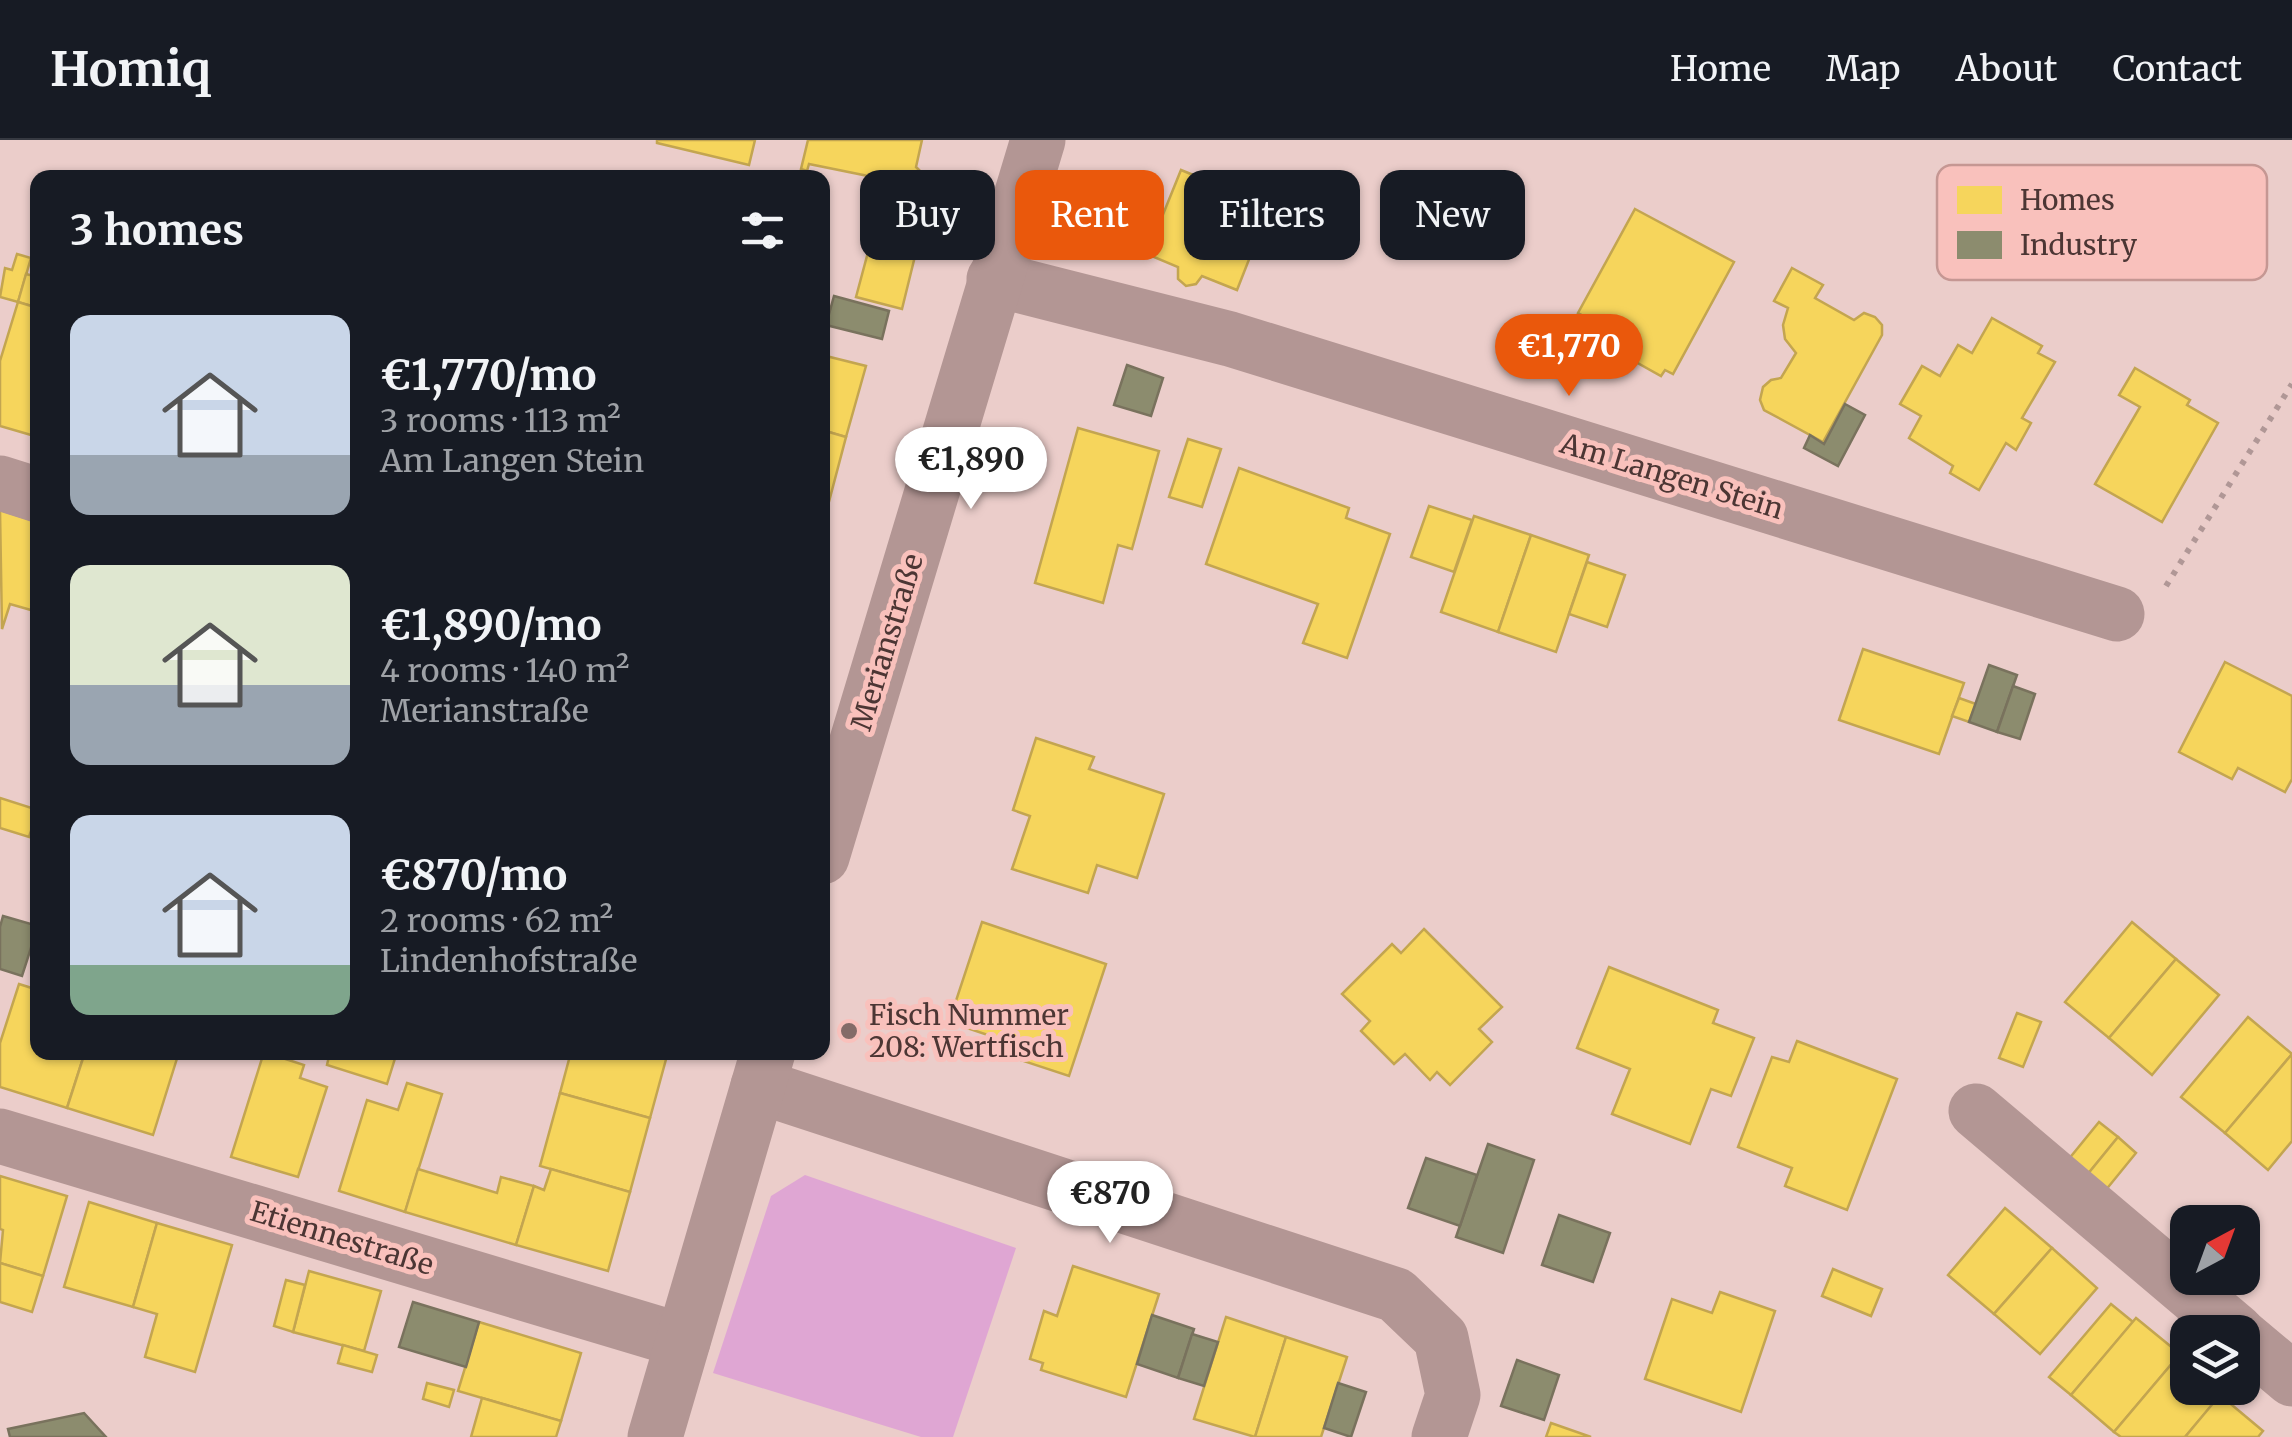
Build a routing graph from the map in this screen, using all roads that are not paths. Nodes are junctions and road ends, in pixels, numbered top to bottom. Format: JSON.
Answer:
{"nodes":[{"id":1,"x":1038,"y":140,"type":"edge"},
{"id":2,"x":994,"y":279,"type":"junction"},
{"id":3,"x":0,"y":483,"type":"edge"},
{"id":4,"x":30,"y":492,"type":"edge"},
{"id":5,"x":2117,"y":614,"type":"road end"},
{"id":6,"x":835,"y":761,"type":"edge"},
{"id":7,"x":830,"y":798,"type":"edge"},
{"id":8,"x":763,"y":1069,"type":"edge"},
{"id":9,"x":1976,"y":1111,"type":"dead end"},
{"id":10,"x":0,"y":1136,"type":"edge"},
{"id":11,"x":2216,"y":1315,"type":"edge"},
{"id":12,"x":683,"y":1341,"type":"junction"},
{"id":13,"x":2260,"y":1352,"type":"edge"},
{"id":14,"x":2292,"y":1379,"type":"edge"},
{"id":15,"x":654,"y":1437,"type":"edge"},
{"id":16,"x":1439,"y":1437,"type":"edge"}],
"edges":[{"from":1,"to":2,"type":"street","name":"Merianstraße"},
{"from":2,"to":5,"type":"street","name":"Am Langen Stein"},
{"from":2,"to":6,"type":"street","name":"Merianstraße"},
{"from":3,"to":4,"type":"street"},
{"from":6,"to":7,"type":"street","name":"Merianstraße"},
{"from":8,"to":12,"type":"street"},
{"from":8,"to":16,"type":"street"},
{"from":9,"to":11,"type":"street"},
{"from":10,"to":12,"type":"street","name":"Etiennestraße"},
{"from":12,"to":15,"type":"street"},
{"from":13,"to":14,"type":"street"}]}
